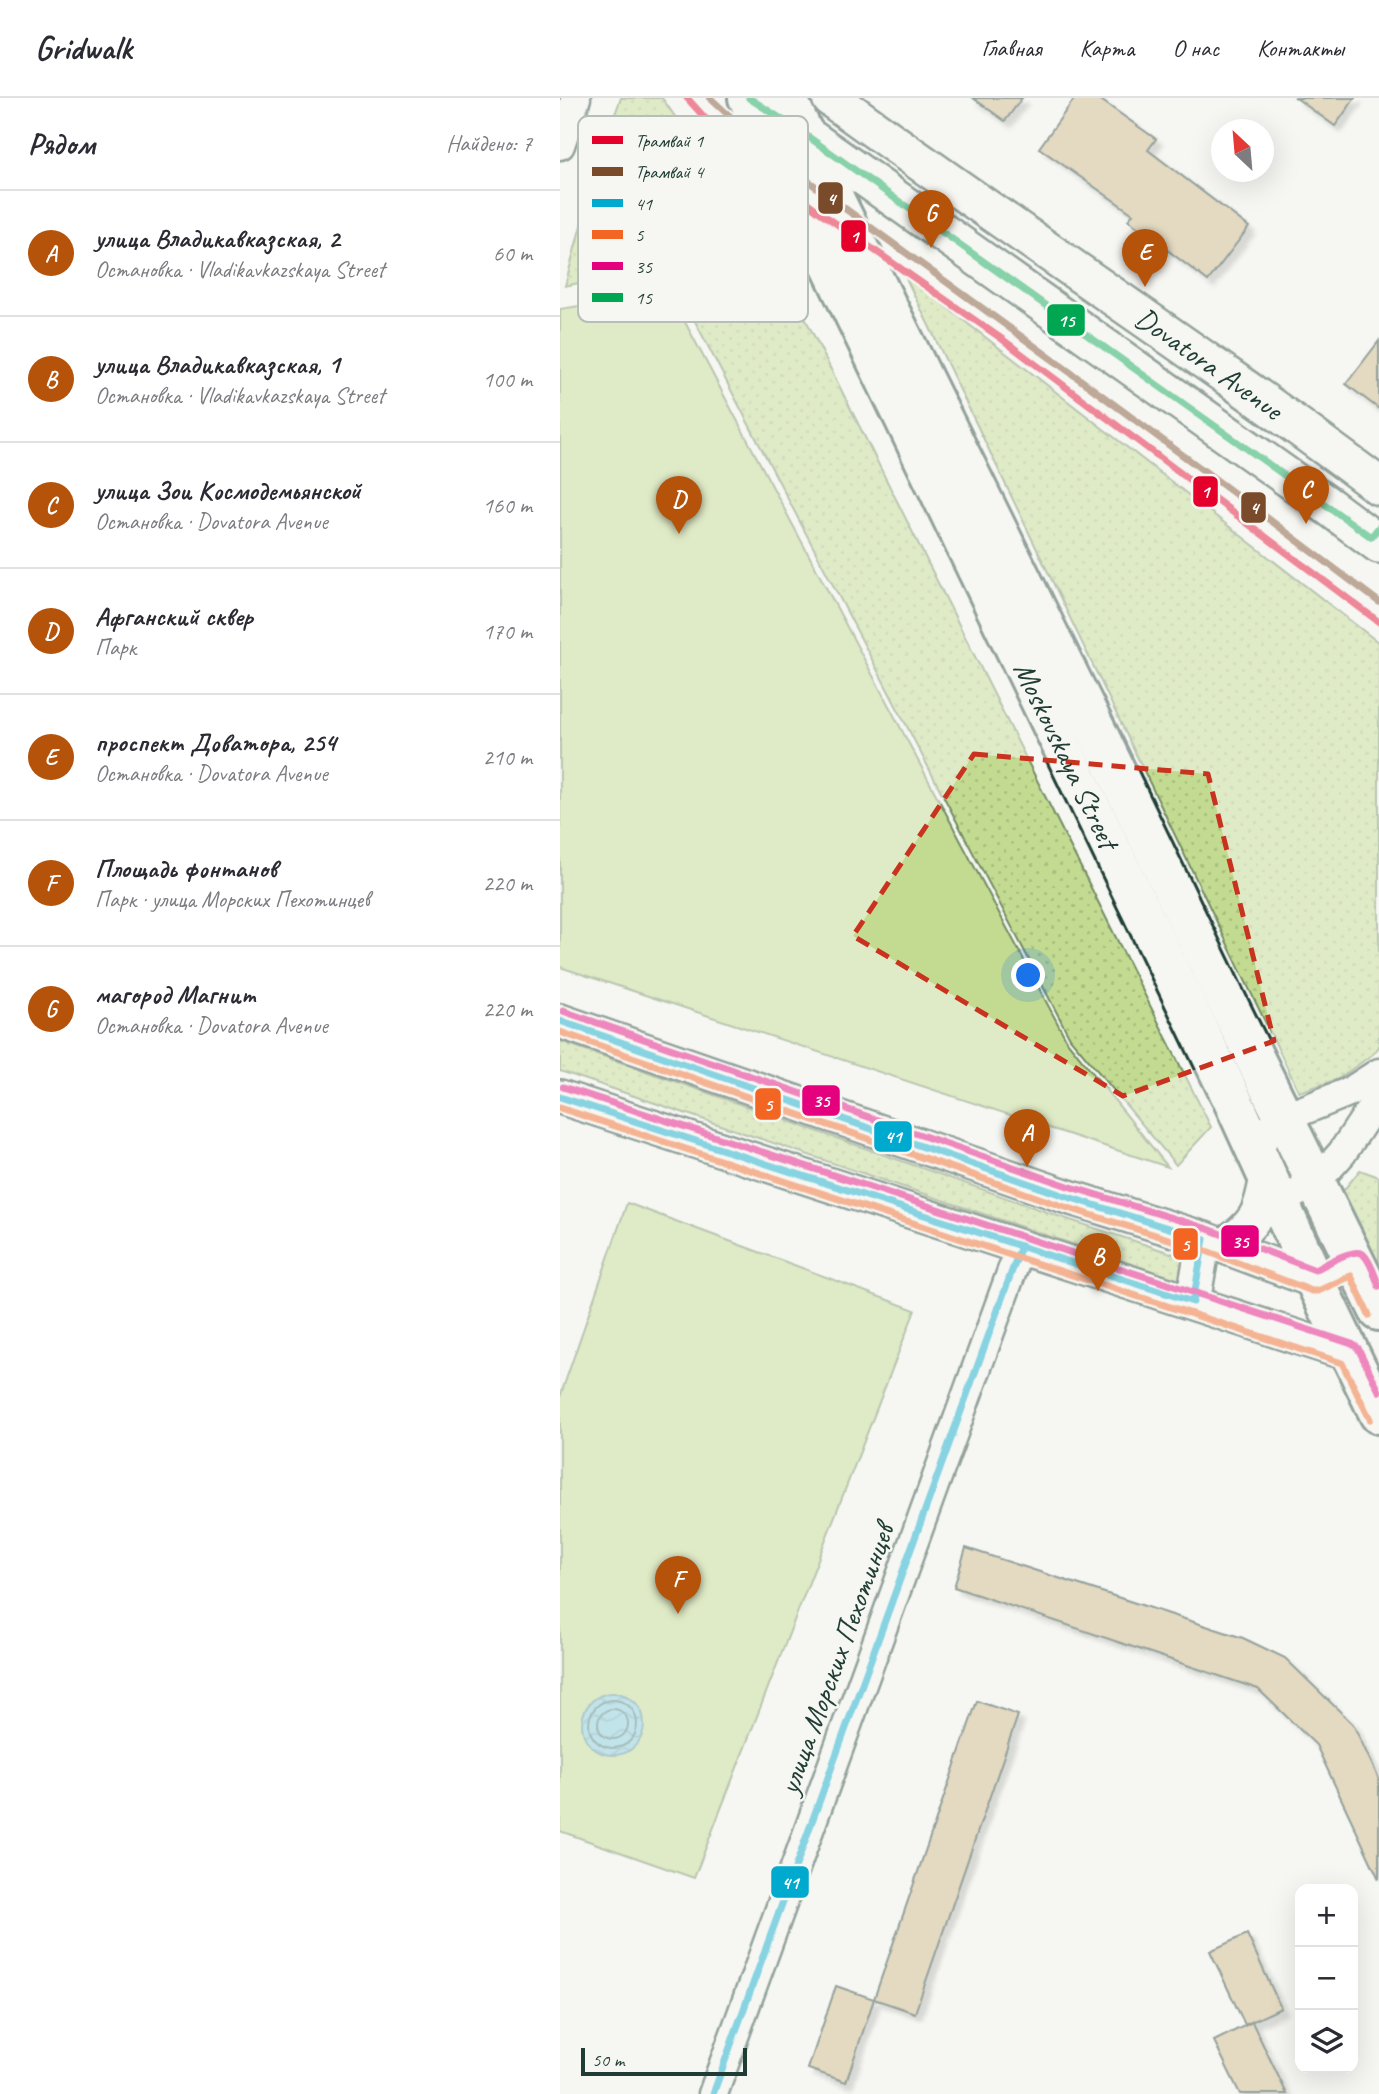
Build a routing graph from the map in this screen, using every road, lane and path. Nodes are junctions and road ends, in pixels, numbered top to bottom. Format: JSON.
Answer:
{"nodes":[{"id":1,"x":576,"y":98,"type":"edge"},
{"id":2,"x":749,"y":98,"type":"edge"},
{"id":3,"x":787,"y":98,"type":"edge"},
{"id":4,"x":831,"y":98,"type":"edge"},
{"id":5,"x":758,"y":116,"type":"edge"},
{"id":6,"x":777,"y":116,"type":"edge"},
{"id":7,"x":795,"y":116,"type":"edge"},
{"id":8,"x":808,"y":137,"type":"edge"},
{"id":9,"x":808,"y":143,"type":"edge"},
{"id":10,"x":560,"y":145,"type":"edge"},
{"id":11,"x":808,"y":218,"type":"edge"},
{"id":12,"x":1379,"y":486,"type":"edge"},
{"id":13,"x":1379,"y":544,"type":"edge"},
{"id":14,"x":560,"y":1021,"type":"edge"},
{"id":15,"x":1379,"y":1073,"type":"edge"},
{"id":16,"x":560,"y":1097,"type":"edge"},
{"id":17,"x":1379,"y":1097,"type":"edge"},
{"id":18,"x":1284,"y":1118,"type":"junction"},
{"id":19,"x":1267,"y":1176,"type":"junction"},
{"id":20,"x":1316,"y":1182,"type":"junction"},
{"id":21,"x":1214,"y":1242,"type":"junction"},
{"id":22,"x":1021,"y":1247,"type":"junction"},
{"id":23,"x":1356,"y":1262,"type":"junction"},
{"id":24,"x":1315,"y":1281,"type":"junction"},
{"id":25,"x":1193,"y":1302,"type":"junction"},
{"id":26,"x":1379,"y":1311,"type":"edge"},
{"id":27,"x":1349,"y":1354,"type":"junction"},
{"id":28,"x":1379,"y":1414,"type":"edge"},
{"id":29,"x":713,"y":2094,"type":"edge"}],
"edges":[{"from":1,"to":10,"type":"street"},
{"from":2,"to":5,"type":"highway","name":"Moskovskaya Street"},
{"from":2,"to":6,"type":"main road","name":"Dovatora Avenue"},
{"from":3,"to":7,"type":"highway","name":"Moskovskaya Street"},
{"from":4,"to":12,"type":"main road","name":"Dovatora Avenue"},
{"from":8,"to":13,"type":"main road","name":"Dovatora Avenue"},
{"from":9,"to":18,"type":"highway","name":"Moskovskaya Street"},
{"from":11,"to":19,"type":"highway","name":"Moskovskaya Street"},
{"from":14,"to":21,"type":"main road"},
{"from":15,"to":18,"type":"street"},
{"from":16,"to":22,"type":"main road"},
{"from":17,"to":20,"type":"street"},
{"from":18,"to":19,"type":"street"},
{"from":18,"to":20,"type":"highway","name":"Moskovskaya Street"},
{"from":19,"to":20,"type":"street"},
{"from":19,"to":21,"type":"main road"},
{"from":19,"to":24,"type":"highway","name":"Moskovskaya Street"},
{"from":20,"to":23,"type":"highway","name":"Moskovskaya Street"},
{"from":21,"to":24,"type":"main road"},
{"from":21,"to":25,"type":"main road"},
{"from":22,"to":25,"type":"main road"},
{"from":22,"to":29,"type":"street","name":"улица Морских Пехотинцев"},
{"from":23,"to":24,"type":"main road"},
{"from":23,"to":26,"type":"highway","name":"Moskovskaya Street"},
{"from":24,"to":27,"type":"highway","name":"Moskovskaya Street"},
{"from":25,"to":27,"type":"main road"},
{"from":27,"to":28,"type":"highway","name":"Moskovskaya Street"}]}
